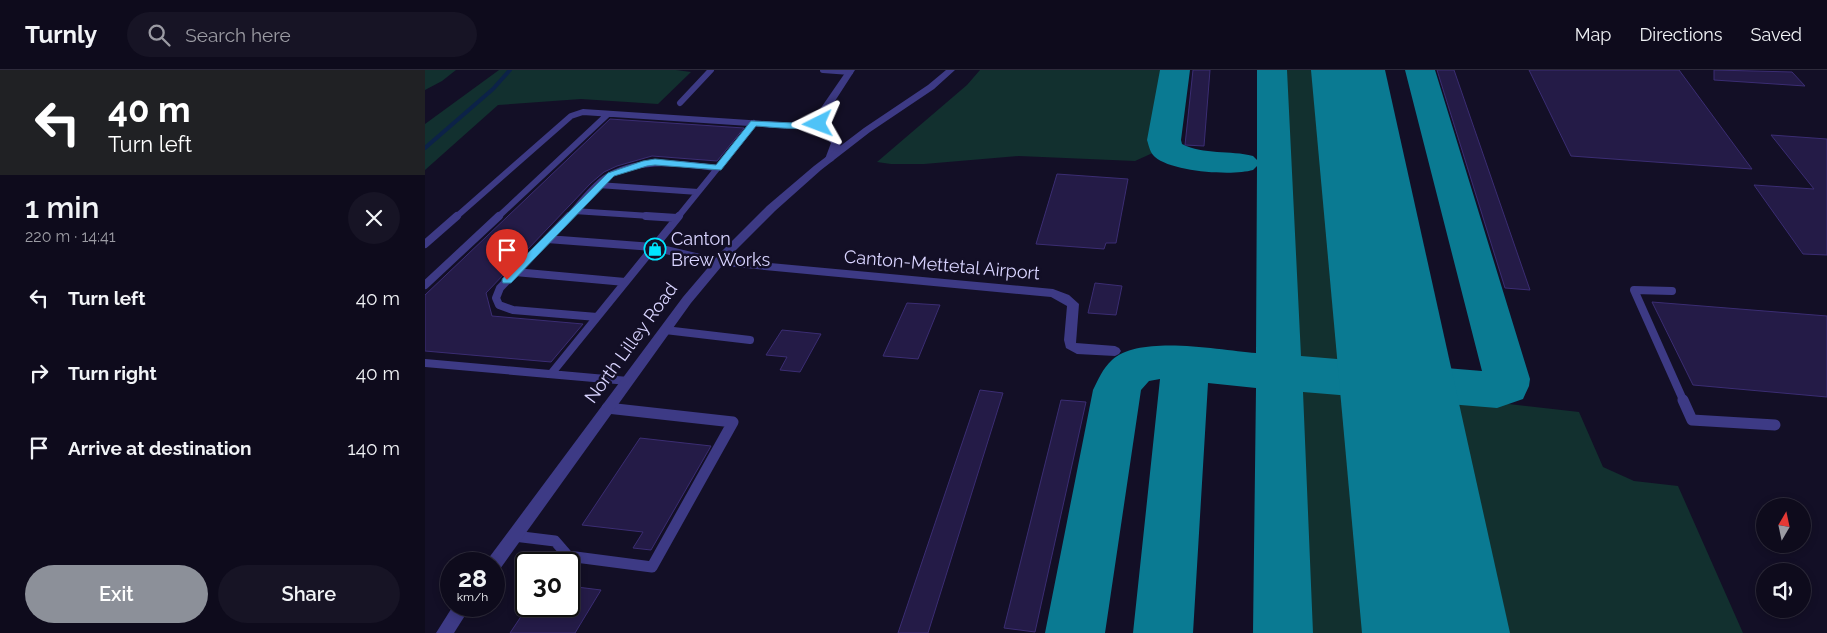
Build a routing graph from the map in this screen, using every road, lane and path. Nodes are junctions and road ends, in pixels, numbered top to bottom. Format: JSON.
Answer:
{"nodes":[{"id":1,"x":711,"y":70,"type":"edge"},
{"id":2,"x":823,"y":70,"type":"edge"},
{"id":3,"x":951,"y":70,"type":"edge"},
{"id":4,"x":851,"y":71,"type":"edge"},
{"id":5,"x":680,"y":103,"type":"dead end"},
{"id":6,"x":608,"y":114,"type":"junction"},
{"id":7,"x":754,"y":123,"type":"junction"},
{"id":8,"x":819,"y":125,"type":"junction"},
{"id":9,"x":830,"y":158,"type":"junction"},
{"id":10,"x":718,"y":168,"type":"junction"},
{"id":11,"x":598,"y":185,"type":"junction"},
{"id":12,"x":698,"y":192,"type":"junction"},
{"id":13,"x":574,"y":211,"type":"junction"},
{"id":14,"x":677,"y":218,"type":"junction"},
{"id":15,"x":547,"y":239,"type":"junction"},
{"id":16,"x":425,"y":244,"type":"edge"},
{"id":17,"x":653,"y":248,"type":"junction"},
{"id":18,"x":717,"y":262,"type":"junction"},
{"id":19,"x":515,"y":272,"type":"junction"},
{"id":20,"x":625,"y":282,"type":"junction"},
{"id":21,"x":425,"y":285,"type":"edge"},
{"id":22,"x":1672,"y":291,"type":"dead end"},
{"id":23,"x":597,"y":317,"type":"junction"},
{"id":24,"x":665,"y":330,"type":"junction"},
{"id":25,"x":750,"y":340,"type":"dead end"},
{"id":26,"x":1115,"y":352,"type":"dead end"},
{"id":27,"x":425,"y":363,"type":"edge"},
{"id":28,"x":551,"y":374,"type":"junction"},
{"id":29,"x":627,"y":381,"type":"junction"},
{"id":30,"x":607,"y":408,"type":"junction"},
{"id":31,"x":1775,"y":425,"type":"dead end"},
{"id":32,"x":514,"y":536,"type":"junction"},
{"id":33,"x":503,"y":552,"type":"edge"},
{"id":34,"x":455,"y":617,"type":"edge"},
{"id":35,"x":444,"y":633,"type":"edge"}],
"edges":[{"from":1,"to":5,"type":"lane"},
{"from":2,"to":4,"type":"lane"},
{"from":3,"to":9,"type":"street","name":"North Lilley Road"},
{"from":4,"to":8,"type":"street"},
{"from":6,"to":7,"type":"lane"},
{"from":6,"to":16,"type":"lane"},
{"from":6,"to":21,"type":"lane"},
{"from":7,"to":8,"type":"lane"},
{"from":7,"to":10,"type":"lane"},
{"from":8,"to":9,"type":"street"},
{"from":9,"to":18,"type":"street","name":"North Lilley Road"},
{"from":10,"to":11,"type":"lane"},
{"from":10,"to":12,"type":"lane"},
{"from":11,"to":12,"type":"lane"},
{"from":11,"to":13,"type":"lane"},
{"from":12,"to":14,"type":"lane"},
{"from":13,"to":14,"type":"lane"},
{"from":13,"to":15,"type":"lane"},
{"from":14,"to":17,"type":"lane"},
{"from":15,"to":17,"type":"lane"},
{"from":15,"to":19,"type":"lane"},
{"from":17,"to":18,"type":"lane"},
{"from":17,"to":20,"type":"lane"},
{"from":18,"to":24,"type":"street","name":"North Lilley Road"},
{"from":18,"to":26,"type":"street","name":"Canton-Mettetal Airport"},
{"from":19,"to":20,"type":"lane"},
{"from":19,"to":23,"type":"lane"},
{"from":20,"to":23,"type":"lane"},
{"from":22,"to":31,"type":"lane"},
{"from":23,"to":28,"type":"lane"},
{"from":24,"to":25,"type":"lane"},
{"from":24,"to":29,"type":"street","name":"North Lilley Road"},
{"from":27,"to":28,"type":"lane"},
{"from":28,"to":29,"type":"lane"},
{"from":29,"to":30,"type":"street","name":"North Lilley Road"},
{"from":30,"to":32,"type":"street","name":"North Lilley Road"},
{"from":30,"to":32,"type":"lane"},
{"from":32,"to":33,"type":"street","name":"North Lilley Road"},
{"from":34,"to":35,"type":"street"}]}
